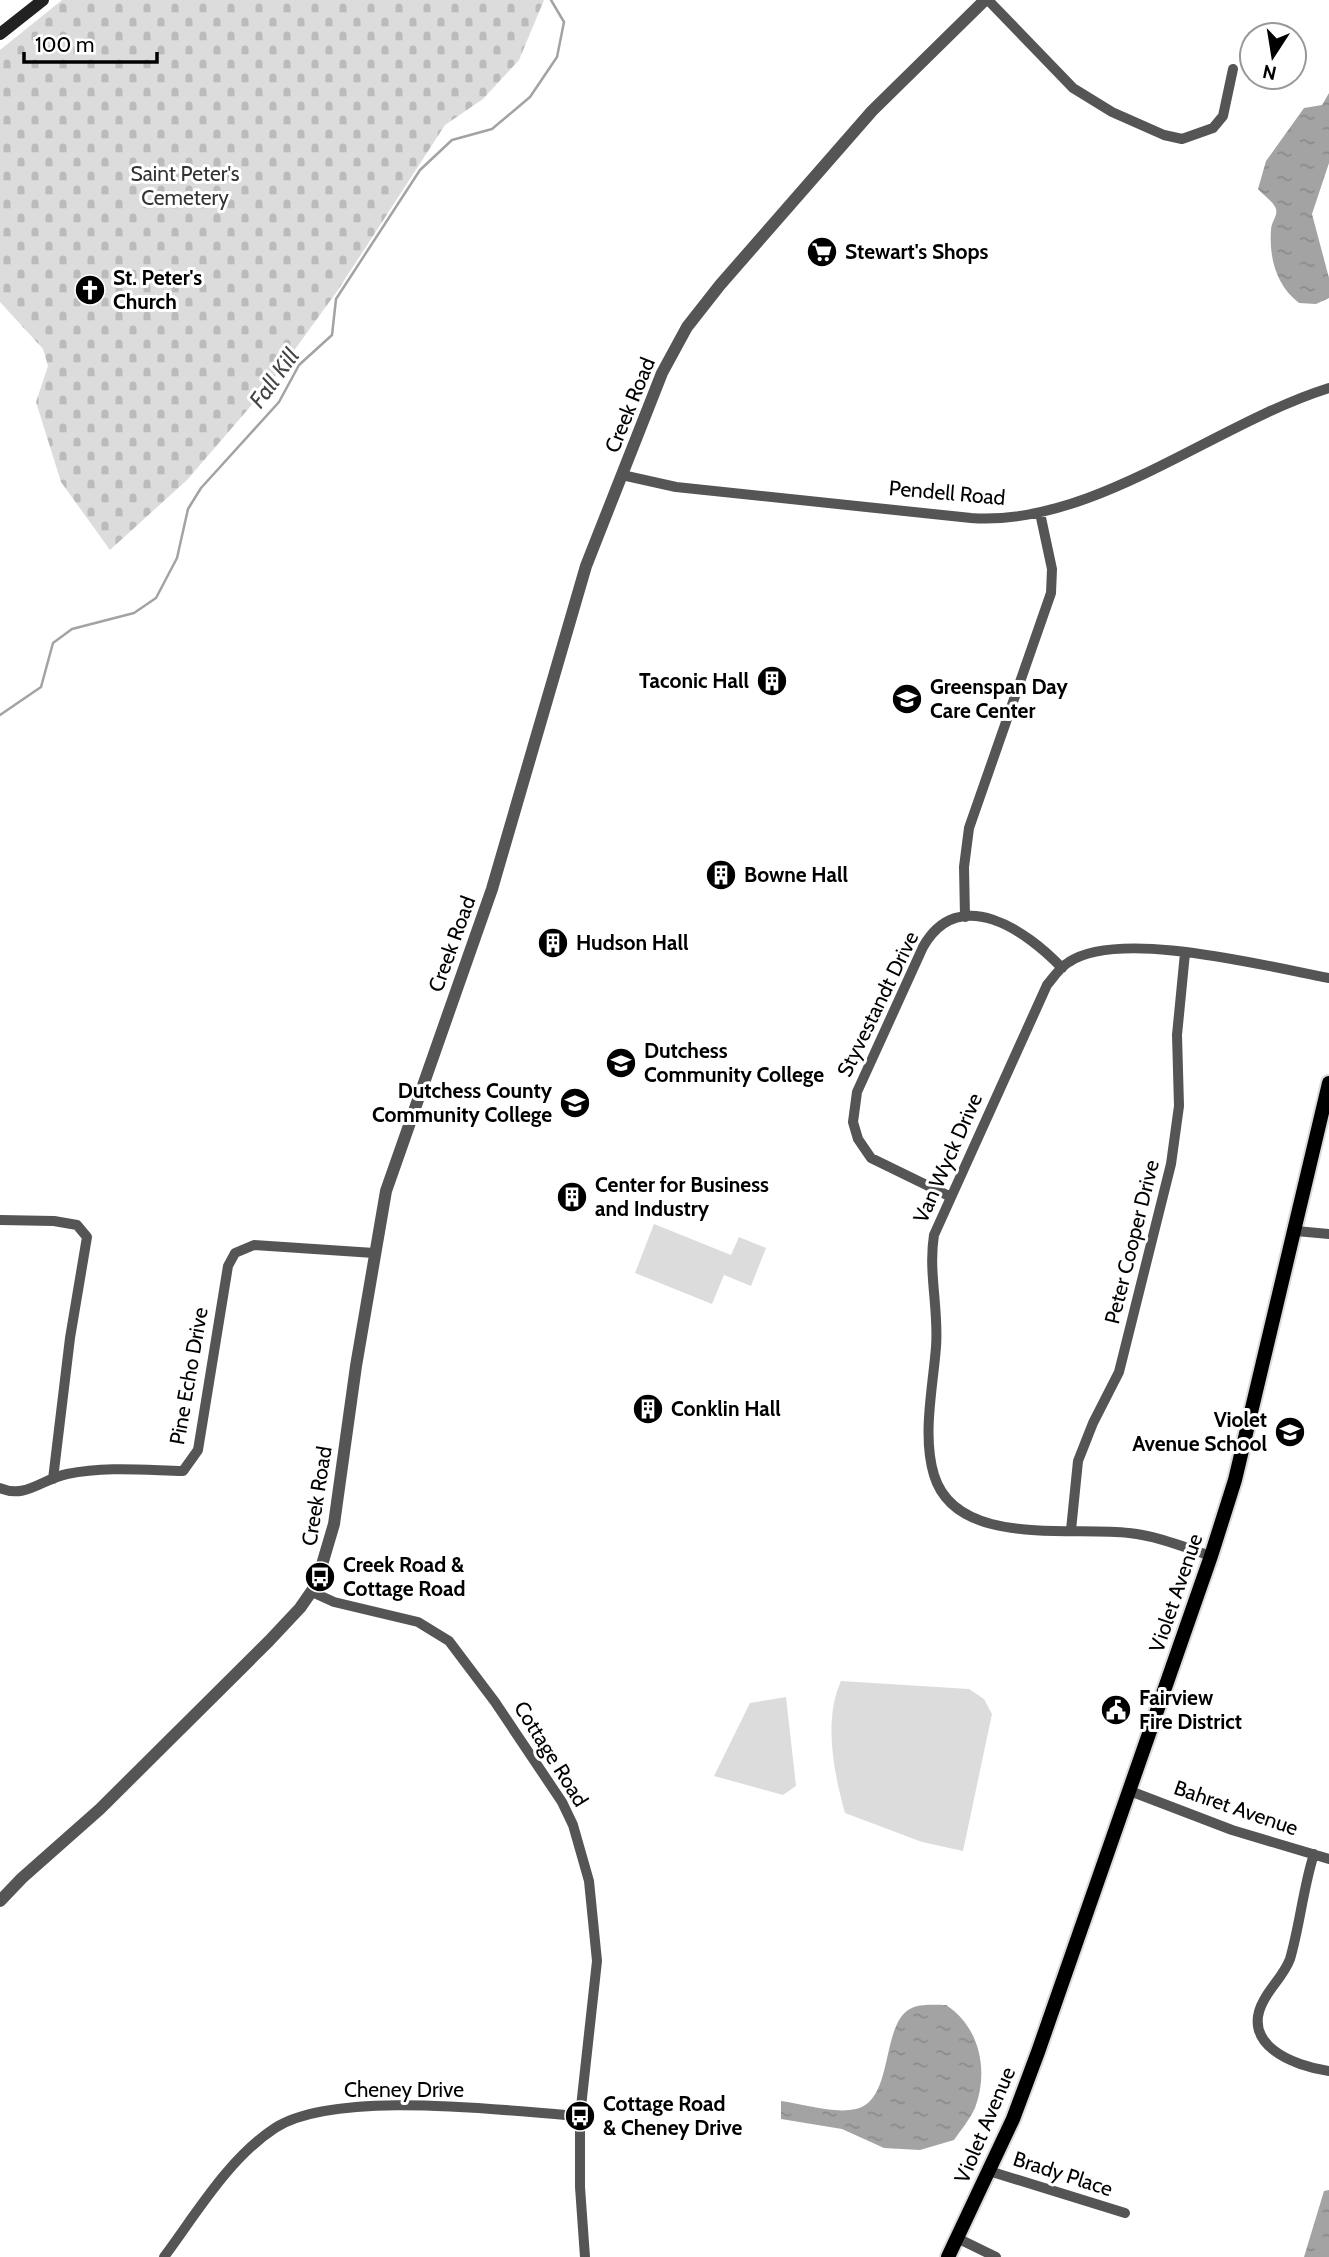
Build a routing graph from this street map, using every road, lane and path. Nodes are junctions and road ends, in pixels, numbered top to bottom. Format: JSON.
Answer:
{"nodes":[{"id":1,"x":43,"y":0,"type":"edge"},
{"id":2,"x":987,"y":0,"type":"edge"},
{"id":3,"x":0,"y":34,"type":"edge"},
{"id":4,"x":1233,"y":69,"type":"dead end"},
{"id":5,"x":1329,"y":388,"type":"edge"},
{"id":6,"x":622,"y":475,"type":"junction"},
{"id":7,"x":1041,"y":513,"type":"junction"},
{"id":8,"x":965,"y":916,"type":"junction"},
{"id":9,"x":1185,"y":953,"type":"junction"},
{"id":10,"x":1062,"y":968,"type":"junction"},
{"id":11,"x":1329,"y":978,"type":"edge"},
{"id":12,"x":1329,"y":1083,"type":"edge"},
{"id":13,"x":951,"y":1197,"type":"junction"},
{"id":14,"x":0,"y":1220,"type":"edge"},
{"id":15,"x":1296,"y":1231,"type":"junction"},
{"id":16,"x":1329,"y":1234,"type":"edge"},
{"id":17,"x":374,"y":1253,"type":"junction"},
{"id":18,"x":53,"y":1479,"type":"junction"},
{"id":19,"x":0,"y":1488,"type":"edge"},
{"id":20,"x":1071,"y":1530,"type":"junction"},
{"id":21,"x":1211,"y":1556,"type":"junction"},
{"id":22,"x":312,"y":1592,"type":"junction"},
{"id":23,"x":1130,"y":1791,"type":"junction"},
{"id":24,"x":1314,"y":1854,"type":"junction"},
{"id":25,"x":1329,"y":1858,"type":"edge"},
{"id":26,"x":0,"y":1901,"type":"edge"},
{"id":27,"x":1329,"y":2071,"type":"edge"},
{"id":28,"x":580,"y":2116,"type":"junction"},
{"id":29,"x":989,"y":2171,"type":"junction"},
{"id":30,"x":1125,"y":2213,"type":"dead end"},
{"id":31,"x":957,"y":2238,"type":"junction"},
{"id":32,"x":164,"y":2257,"type":"edge"},
{"id":33,"x":585,"y":2257,"type":"edge"},
{"id":34,"x":948,"y":2257,"type":"edge"},
{"id":35,"x":996,"y":2257,"type":"edge"}],
"edges":[{"from":1,"to":3,"type":"main road"},
{"from":2,"to":4,"type":"street"},
{"from":2,"to":6,"type":"street","name":"Creek Road"},
{"from":5,"to":7,"type":"street","name":"Pendell Road"},
{"from":6,"to":7,"type":"street","name":"Pendell Road"},
{"from":6,"to":17,"type":"street","name":"Creek Road"},
{"from":7,"to":8,"type":"street"},
{"from":8,"to":10,"type":"street"},
{"from":8,"to":13,"type":"street","name":"Styvestandt Drive"},
{"from":9,"to":10,"type":"street","name":"Van Wyck Drive"},
{"from":9,"to":11,"type":"street","name":"Van Wyck Drive"},
{"from":9,"to":20,"type":"street","name":"Peter Cooper Drive"},
{"from":10,"to":13,"type":"street","name":"Van Wyck Drive"},
{"from":12,"to":15,"type":"main road","name":"Violet Avenue"},
{"from":13,"to":20,"type":"street","name":"Van Wyck Drive"},
{"from":14,"to":18,"type":"street"},
{"from":15,"to":16,"type":"street"},
{"from":15,"to":21,"type":"main road","name":"Violet Avenue"},
{"from":17,"to":18,"type":"street","name":"Pine Echo Drive"},
{"from":17,"to":22,"type":"street","name":"Creek Road"},
{"from":18,"to":19,"type":"street"},
{"from":20,"to":21,"type":"street","name":"Van Wyck Drive"},
{"from":21,"to":23,"type":"main road","name":"Violet Avenue"},
{"from":22,"to":26,"type":"street","name":"Creek Road"},
{"from":22,"to":28,"type":"street","name":"Cottage Road"},
{"from":23,"to":24,"type":"street","name":"Bahret Avenue"},
{"from":23,"to":29,"type":"main road","name":"Violet Avenue"},
{"from":24,"to":25,"type":"street","name":"Bahret Avenue"},
{"from":24,"to":27,"type":"street"},
{"from":28,"to":32,"type":"street","name":"Cheney Drive"},
{"from":28,"to":33,"type":"street","name":"Cottage Road"},
{"from":29,"to":30,"type":"street","name":"Brady Place"},
{"from":29,"to":31,"type":"main road","name":"Violet Avenue"},
{"from":31,"to":34,"type":"main road","name":"Violet Avenue"},
{"from":31,"to":35,"type":"street"}]}
